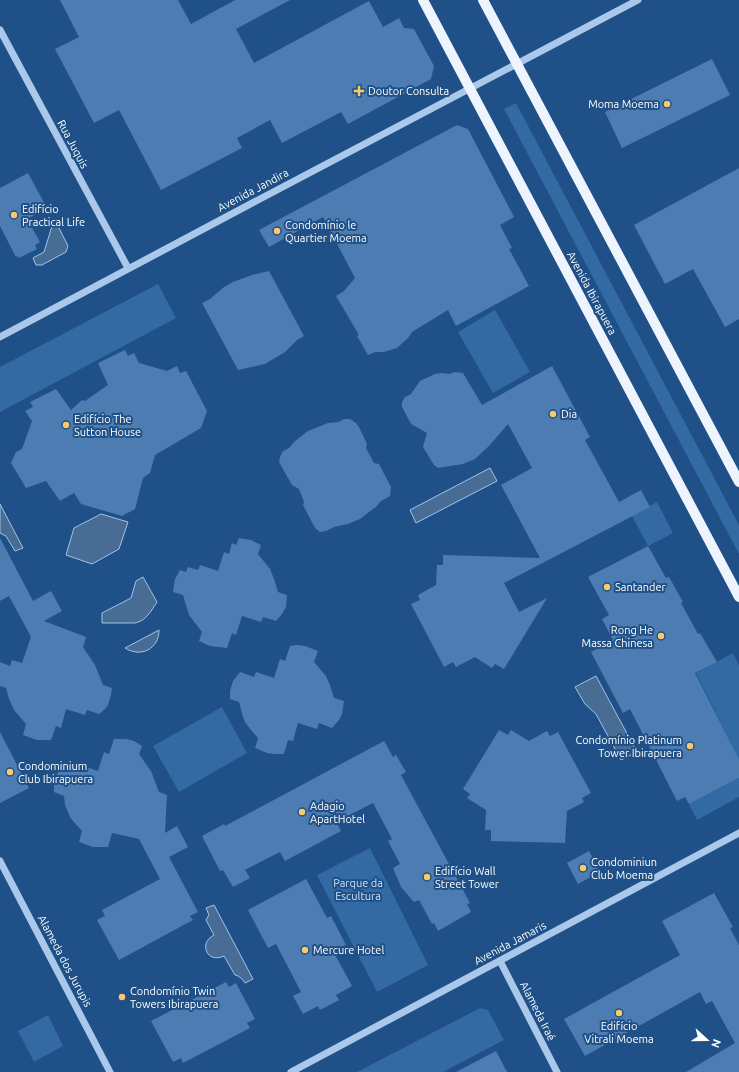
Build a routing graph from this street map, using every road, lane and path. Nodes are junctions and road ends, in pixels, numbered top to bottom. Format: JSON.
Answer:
{"nodes":[{"id":1,"x":422,"y":0,"type":"edge"},
{"id":2,"x":483,"y":0,"type":"edge"},
{"id":3,"x":638,"y":0,"type":"edge"},
{"id":4,"x":0,"y":30,"type":"edge"},
{"id":5,"x":518,"y":64,"type":"junction"},
{"id":6,"x":470,"y":89,"type":"junction"},
{"id":7,"x":128,"y":268,"type":"junction"},
{"id":8,"x":0,"y":336,"type":"edge"},
{"id":9,"x":739,"y":482,"type":"edge"},
{"id":10,"x":739,"y":597,"type":"edge"},
{"id":11,"x":739,"y":834,"type":"edge"},
{"id":12,"x":0,"y":861,"type":"edge"},
{"id":13,"x":500,"y":961,"type":"junction"},
{"id":14,"x":110,"y":1072,"type":"edge"},
{"id":15,"x":291,"y":1072,"type":"edge"},
{"id":16,"x":557,"y":1072,"type":"edge"}],
"edges":[{"from":1,"to":6,"type":"main road","name":"Avenida Ibirapuera"},
{"from":2,"to":5,"type":"main road"},
{"from":3,"to":5,"type":"street","name":"Avenida Jandira"},
{"from":4,"to":7,"type":"street","name":"Rua Juquis"},
{"from":5,"to":6,"type":"street","name":"Avenida Jandira"},
{"from":5,"to":9,"type":"main road"},
{"from":6,"to":7,"type":"street","name":"Avenida Jandira"},
{"from":6,"to":10,"type":"main road","name":"Avenida Ibirapuera"},
{"from":7,"to":8,"type":"street","name":"Avenida Jandira"},
{"from":11,"to":13,"type":"street","name":"Avenida Jamaris"},
{"from":12,"to":14,"type":"street","name":"Alameda dos Jurupis"},
{"from":13,"to":15,"type":"street","name":"Avenida Jamaris"},
{"from":13,"to":16,"type":"street","name":"Alameda Iraé"}]}
